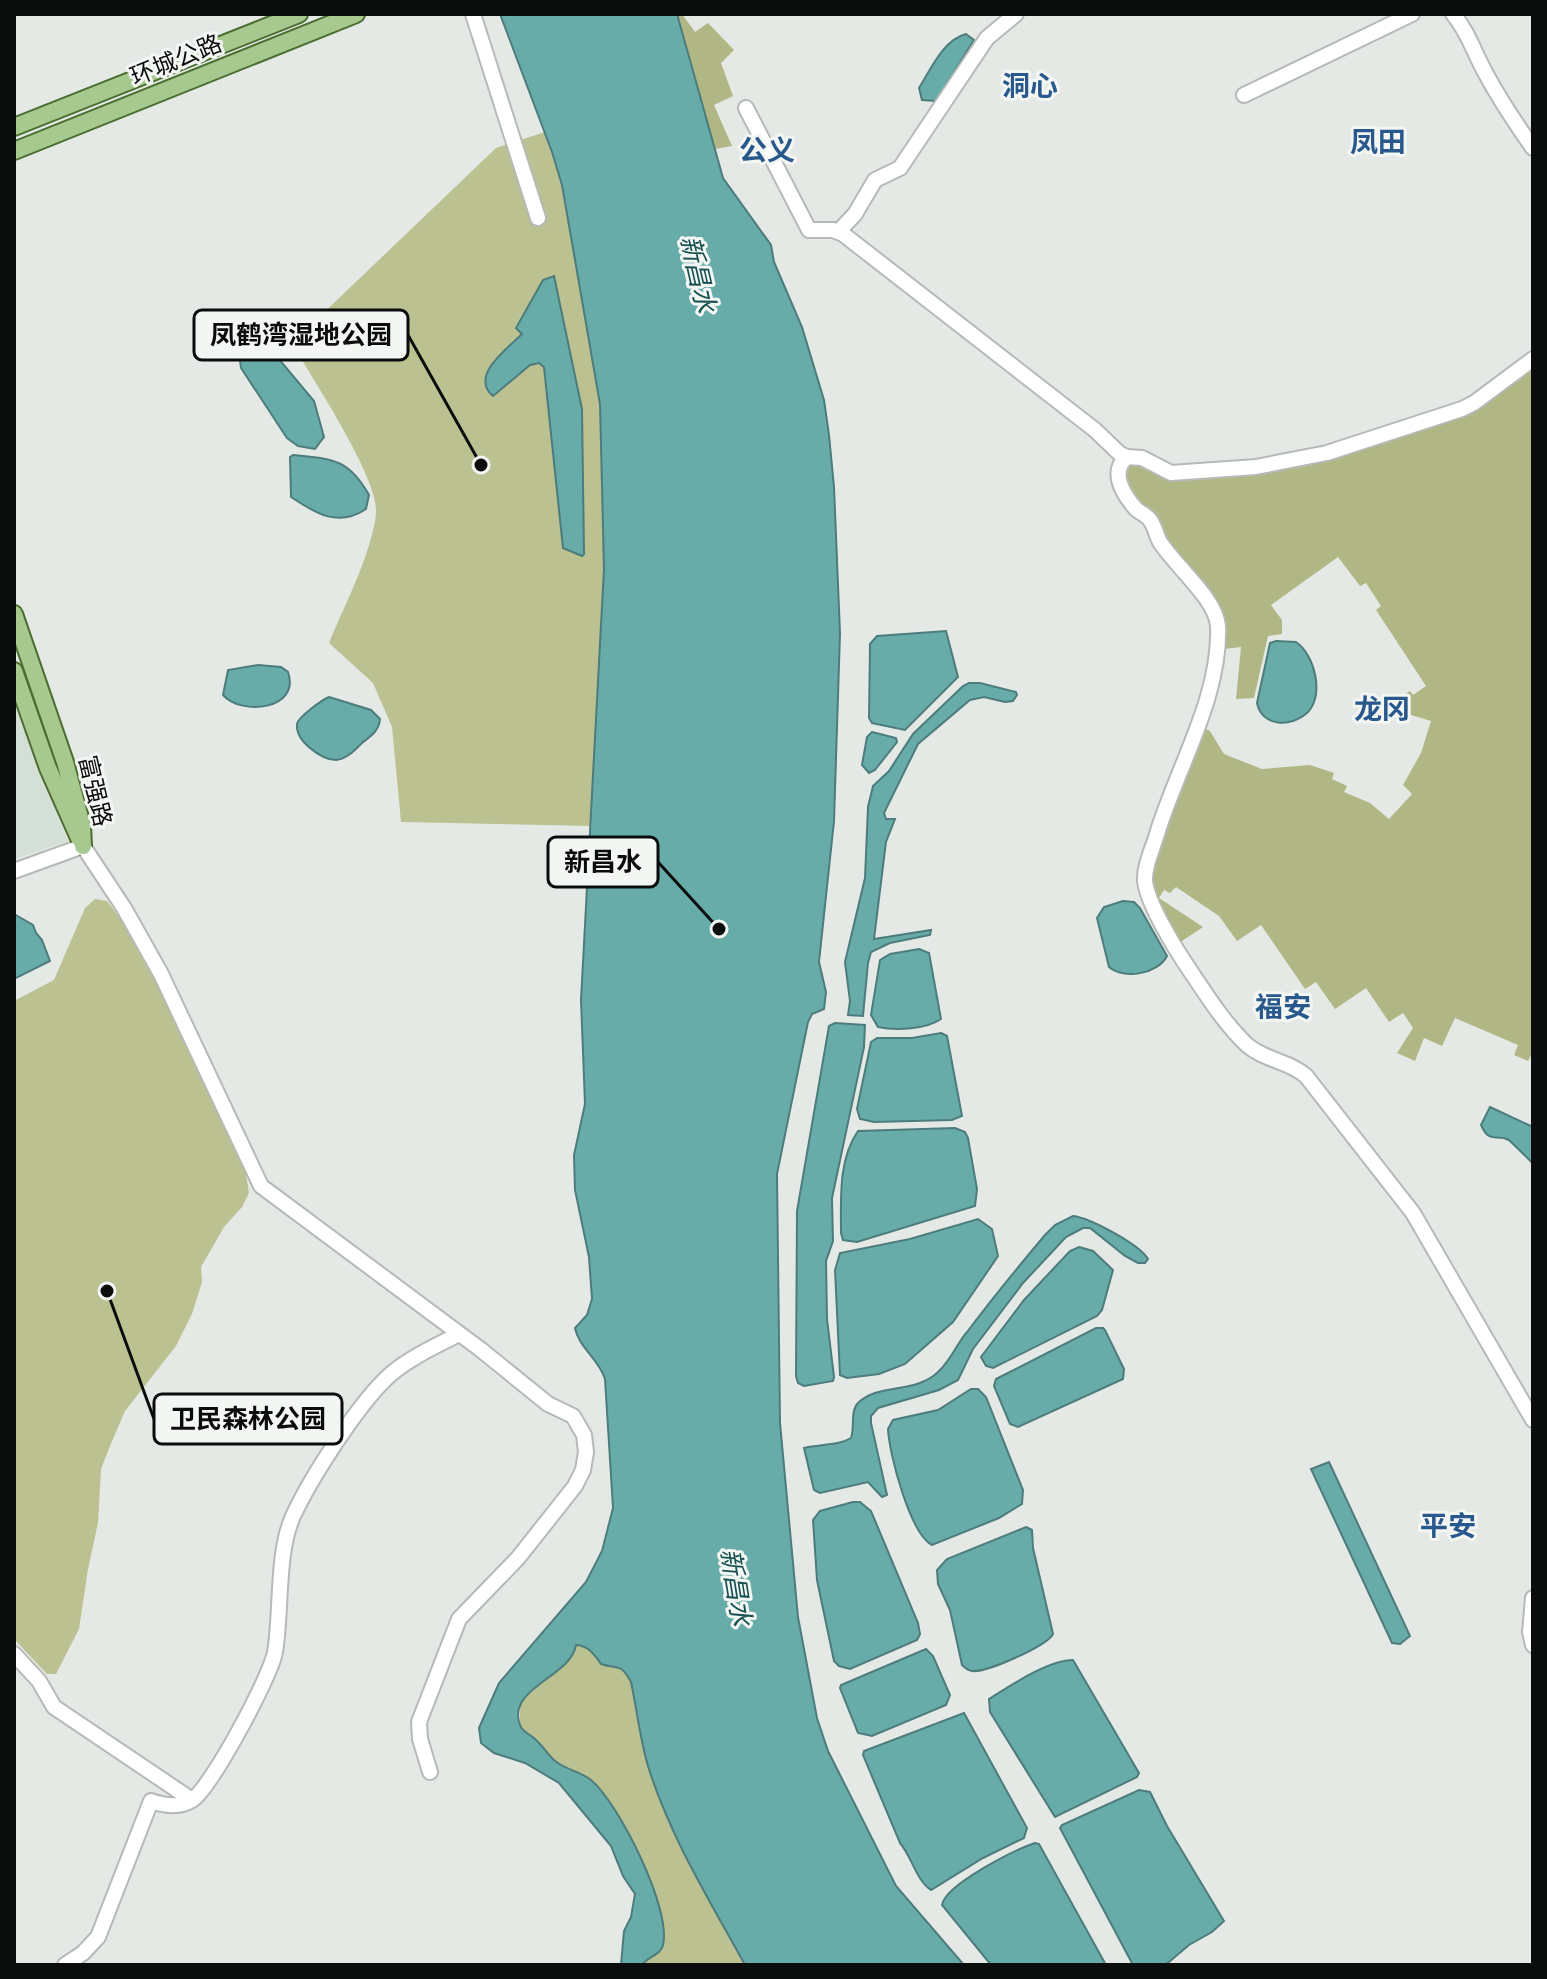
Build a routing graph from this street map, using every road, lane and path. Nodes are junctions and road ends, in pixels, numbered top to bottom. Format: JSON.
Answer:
{"nodes":[{"id":1,"x":356,"y":14,"type":"edge"},
{"id":2,"x":473,"y":14,"type":"edge"},
{"id":3,"x":1016,"y":14,"type":"edge"},
{"id":4,"x":1412,"y":14,"type":"edge"},
{"id":5,"x":1453,"y":14,"type":"edge"},
{"id":6,"x":295,"y":16,"type":"edge"},
{"id":7,"x":1244,"y":95,"type":"dead end"},
{"id":8,"x":746,"y":108,"type":"dead end"},
{"id":9,"x":14,"y":127,"type":"edge"},
{"id":10,"x":1533,"y":148,"type":"edge"},
{"id":11,"x":14,"y":151,"type":"edge"},
{"id":12,"x":538,"y":218,"type":"dead end"},
{"id":13,"x":839,"y":231,"type":"junction"},
{"id":14,"x":1533,"y":359,"type":"edge"},
{"id":15,"x":1127,"y":457,"type":"junction"},
{"id":16,"x":14,"y":614,"type":"edge"},
{"id":17,"x":14,"y":671,"type":"edge"},
{"id":18,"x":83,"y":846,"type":"junction"},
{"id":19,"x":14,"y":871,"type":"edge"},
{"id":20,"x":459,"y":1334,"type":"junction"},
{"id":21,"x":1533,"y":1420,"type":"edge"},
{"id":22,"x":1533,"y":1598,"type":"edge"},
{"id":23,"x":1533,"y":1645,"type":"edge"},
{"id":24,"x":14,"y":1654,"type":"edge"},
{"id":25,"x":430,"y":1772,"type":"dead end"},
{"id":26,"x":192,"y":1800,"type":"junction"},
{"id":27,"x":65,"y":1965,"type":"edge"}],
"edges":[{"from":1,"to":11,"type":"main road","name":"环城公路"},
{"from":2,"to":12,"type":"street"},
{"from":3,"to":13,"type":"street"},
{"from":4,"to":7,"type":"street"},
{"from":5,"to":10,"type":"street"},
{"from":6,"to":9,"type":"main road","name":"环城公路"},
{"from":8,"to":13,"type":"street"},
{"from":13,"to":15,"type":"street"},
{"from":14,"to":15,"type":"street"},
{"from":15,"to":21,"type":"street"},
{"from":16,"to":18,"type":"main road","name":"富强路"},
{"from":17,"to":18,"type":"main road","name":"富强路"},
{"from":18,"to":19,"type":"street"},
{"from":18,"to":20,"type":"street"},
{"from":20,"to":25,"type":"street"},
{"from":20,"to":26,"type":"street"},
{"from":22,"to":23,"type":"street"},
{"from":24,"to":26,"type":"street"},
{"from":26,"to":27,"type":"street"}]}
